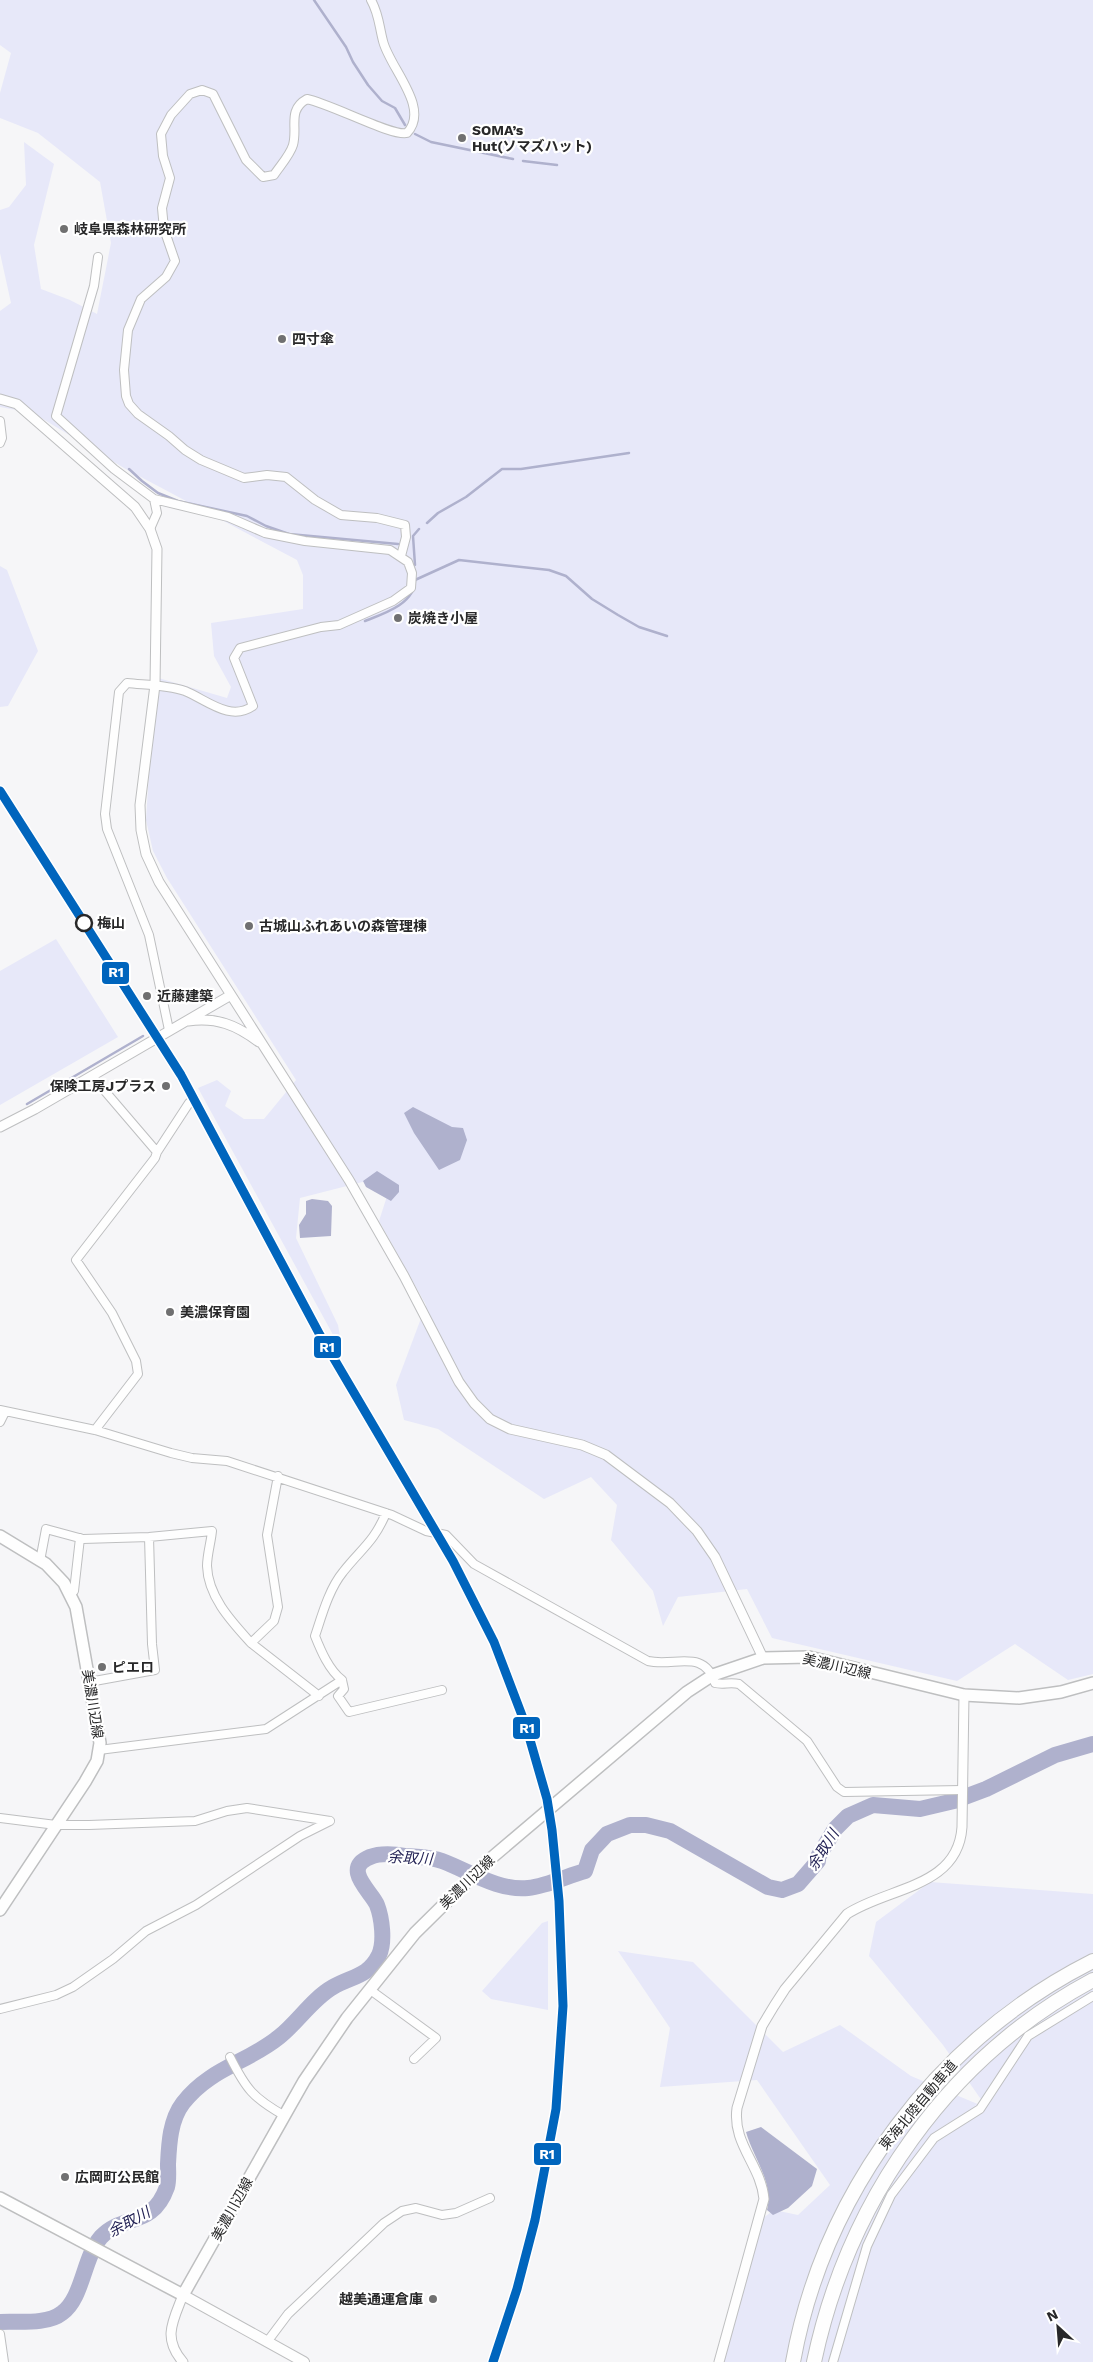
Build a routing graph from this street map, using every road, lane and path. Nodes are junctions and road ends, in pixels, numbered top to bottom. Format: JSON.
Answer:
{"nodes":[{"id":1,"x":371,"y":0,"type":"edge"},
{"id":2,"x":98,"y":257,"type":"dead end"},
{"id":3,"x":0,"y":399,"type":"edge"},
{"id":4,"x":0,"y":421,"type":"edge"},
{"id":5,"x":0,"y":443,"type":"edge"},
{"id":6,"x":154,"y":499,"type":"junction"},
{"id":7,"x":150,"y":529,"type":"junction"},
{"id":8,"x":401,"y":556,"type":"junction"},
{"id":9,"x":155,"y":686,"type":"junction"},
{"id":10,"x":231,"y":995,"type":"junction"},
{"id":11,"x":183,"y":1022,"type":"junction"},
{"id":12,"x":168,"y":1030,"type":"junction"},
{"id":13,"x":263,"y":1045,"type":"junction"},
{"id":14,"x":92,"y":1076,"type":"junction"},
{"id":15,"x":189,"y":1104,"type":"dead end"},
{"id":16,"x":0,"y":1127,"type":"edge"},
{"id":17,"x":157,"y":1152,"type":"junction"},
{"id":18,"x":3,"y":1411,"type":"edge"},
{"id":19,"x":0,"y":1422,"type":"edge"},
{"id":20,"x":95,"y":1430,"type":"junction"},
{"id":21,"x":278,"y":1476,"type":"junction"},
{"id":22,"x":386,"y":1513,"type":"junction"},
{"id":23,"x":0,"y":1536,"type":"edge"},
{"id":24,"x":149,"y":1537,"type":"junction"},
{"id":25,"x":80,"y":1538,"type":"junction"},
{"id":26,"x":40,"y":1560,"type":"junction"},
{"id":27,"x":70,"y":1595,"type":"junction"},
{"id":28,"x":251,"y":1643,"type":"junction"},
{"id":29,"x":763,"y":1658,"type":"junction"},
{"id":30,"x":713,"y":1675,"type":"junction"},
{"id":31,"x":342,"y":1680,"type":"junction"},
{"id":32,"x":89,"y":1682,"type":"junction"},
{"id":33,"x":1093,"y":1683,"type":"edge"},
{"id":34,"x":442,"y":1690,"type":"dead end"},
{"id":35,"x":964,"y":1695,"type":"junction"},
{"id":36,"x":319,"y":1696,"type":"junction"},
{"id":37,"x":99,"y":1750,"type":"junction"},
{"id":38,"x":963,"y":1795,"type":"junction"},
{"id":39,"x":0,"y":1818,"type":"edge"},
{"id":40,"x":56,"y":1825,"type":"junction"},
{"id":41,"x":0,"y":1910,"type":"edge"},
{"id":42,"x":1093,"y":1961,"type":"edge"},
{"id":43,"x":1093,"y":1980,"type":"edge"},
{"id":44,"x":369,"y":1989,"type":"junction"},
{"id":45,"x":1093,"y":1996,"type":"edge"},
{"id":46,"x":0,"y":2009,"type":"edge"},
{"id":47,"x":230,"y":2057,"type":"dead end"},
{"id":48,"x":414,"y":2059,"type":"dead end"},
{"id":49,"x":285,"y":2116,"type":"junction"},
{"id":50,"x":0,"y":2198,"type":"edge"},
{"id":51,"x":490,"y":2198,"type":"dead end"},
{"id":52,"x":183,"y":2295,"type":"junction"},
{"id":53,"x":0,"y":2334,"type":"edge"},
{"id":54,"x":267,"y":2342,"type":"junction"},
{"id":55,"x":4,"y":2362,"type":"edge"},
{"id":56,"x":183,"y":2362,"type":"edge"},
{"id":57,"x":304,"y":2362,"type":"edge"},
{"id":58,"x":719,"y":2362,"type":"edge"},
{"id":59,"x":793,"y":2362,"type":"edge"},
{"id":60,"x":814,"y":2362,"type":"edge"},
{"id":61,"x":833,"y":2362,"type":"edge"}],
"edges":[{"from":1,"to":8,"type":"street"},
{"from":2,"to":6,"type":"street"},
{"from":3,"to":7,"type":"street"},
{"from":4,"to":5,"type":"street"},
{"from":6,"to":7,"type":"street"},
{"from":6,"to":8,"type":"street"},
{"from":7,"to":9,"type":"street"},
{"from":8,"to":9,"type":"street"},
{"from":9,"to":10,"type":"street"},
{"from":9,"to":12,"type":"street"},
{"from":10,"to":11,"type":"street"},
{"from":10,"to":13,"type":"street"},
{"from":11,"to":12,"type":"street"},
{"from":11,"to":13,"type":"street"},
{"from":12,"to":14,"type":"street"},
{"from":13,"to":29,"type":"street"},
{"from":14,"to":16,"type":"street"},
{"from":14,"to":17,"type":"street"},
{"from":15,"to":17,"type":"street"},
{"from":17,"to":20,"type":"street"},
{"from":18,"to":19,"type":"street"},
{"from":18,"to":20,"type":"street"},
{"from":20,"to":21,"type":"street"},
{"from":21,"to":22,"type":"street"},
{"from":21,"to":28,"type":"street"},
{"from":22,"to":30,"type":"street"},
{"from":22,"to":31,"type":"street"},
{"from":23,"to":26,"type":"main road","name":"美濃川辺線"},
{"from":24,"to":25,"type":"street"},
{"from":24,"to":28,"type":"street"},
{"from":24,"to":32,"type":"street"},
{"from":25,"to":26,"type":"street"},
{"from":25,"to":27,"type":"street"},
{"from":26,"to":27,"type":"main road","name":"美濃川辺線"},
{"from":27,"to":32,"type":"main road","name":"美濃川辺線"},
{"from":28,"to":36,"type":"street"},
{"from":29,"to":30,"type":"main road","name":"美濃川辺線"},
{"from":29,"to":35,"type":"main road","name":"美濃川辺線"},
{"from":30,"to":38,"type":"street"},
{"from":30,"to":44,"type":"main road","name":"美濃川辺線"},
{"from":31,"to":34,"type":"street"},
{"from":31,"to":36,"type":"street"},
{"from":32,"to":37,"type":"main road","name":"美濃川辺線"},
{"from":33,"to":35,"type":"main road","name":"美濃川辺線"},
{"from":35,"to":38,"type":"street"},
{"from":36,"to":37,"type":"street"},
{"from":37,"to":40,"type":"main road","name":"美濃川辺線"},
{"from":38,"to":58,"type":"street"},
{"from":39,"to":40,"type":"street"},
{"from":40,"to":41,"type":"main road","name":"美濃川辺線"},
{"from":40,"to":46,"type":"street"},
{"from":42,"to":59,"type":"highway","name":"東海北陸自動車道"},
{"from":43,"to":60,"type":"highway","name":"東海北陸自動車道"},
{"from":44,"to":48,"type":"street"},
{"from":44,"to":49,"type":"main road","name":"美濃川辺線"},
{"from":45,"to":61,"type":"street"},
{"from":47,"to":49,"type":"street"},
{"from":49,"to":52,"type":"main road","name":"美濃川辺線"},
{"from":50,"to":52,"type":"main road"},
{"from":51,"to":54,"type":"street"},
{"from":52,"to":54,"type":"main road"},
{"from":52,"to":56,"type":"street"},
{"from":53,"to":55,"type":"street"},
{"from":54,"to":57,"type":"main road"}]}
